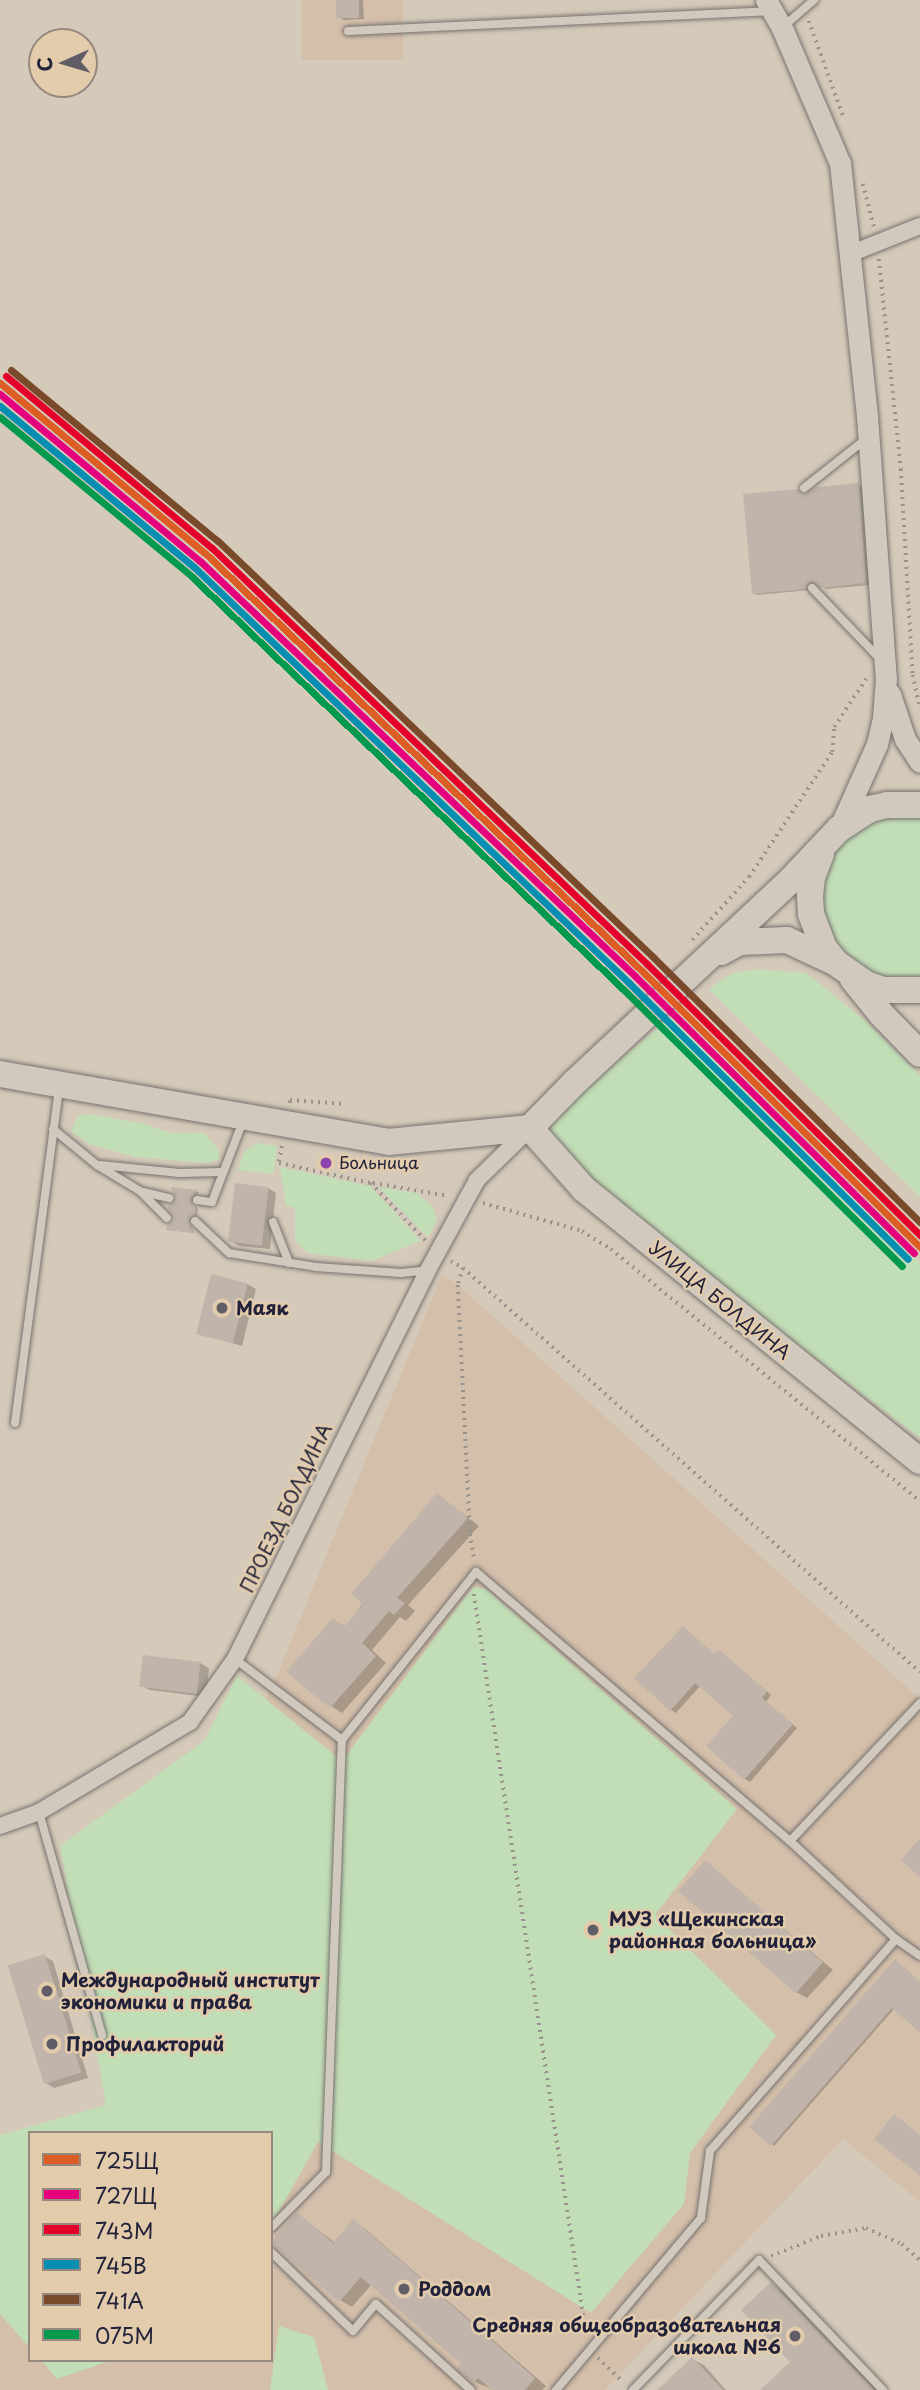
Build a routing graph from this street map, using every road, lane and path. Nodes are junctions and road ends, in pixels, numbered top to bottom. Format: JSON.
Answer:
{"nodes":[{"id":1,"x":814,"y":0,"type":"edge"},
{"id":2,"x":773,"y":13,"type":"edge"},
{"id":3,"x":348,"y":31,"type":"dead end"},
{"id":4,"x":920,"y":226,"type":"edge"},
{"id":5,"x":852,"y":253,"type":"junction"},
{"id":6,"x":869,"y":436,"type":"junction"},
{"id":7,"x":804,"y":488,"type":"dead end"},
{"id":8,"x":812,"y":588,"type":"dead end"},
{"id":9,"x":881,"y":665,"type":"junction"},
{"id":10,"x":920,"y":762,"type":"edge"},
{"id":11,"x":920,"y":805,"type":"edge"},
{"id":12,"x":833,"y":836,"type":"junction"},
{"id":13,"x":697,"y":952,"type":"junction"},
{"id":14,"x":843,"y":969,"type":"junction"},
{"id":15,"x":920,"y":990,"type":"edge"},
{"id":16,"x":920,"y":1054,"type":"edge"},
{"id":17,"x":0,"y":1074,"type":"edge"},
{"id":18,"x":59,"y":1084,"type":"junction"},
{"id":19,"x":245,"y":1117,"type":"junction"},
{"id":20,"x":530,"y":1128,"type":"junction"},
{"id":21,"x":53,"y":1129,"type":"junction"},
{"id":22,"x":279,"y":1163,"type":"dead end"},
{"id":23,"x":97,"y":1165,"type":"junction"},
{"id":24,"x":222,"y":1172,"type":"junction"},
{"id":25,"x":371,"y":1183,"type":"junction"},
{"id":26,"x":140,"y":1191,"type":"junction"},
{"id":27,"x":169,"y":1198,"type":"dead end"},
{"id":28,"x":467,"y":1199,"type":"junction"},
{"id":29,"x":197,"y":1200,"type":"dead end"},
{"id":30,"x":167,"y":1217,"type":"dead end"},
{"id":31,"x":195,"y":1221,"type":"dead end"},
{"id":32,"x":273,"y":1222,"type":"dead end"},
{"id":33,"x":437,"y":1252,"type":"junction"},
{"id":34,"x":289,"y":1263,"type":"junction"},
{"id":35,"x":463,"y":1268,"type":"junction"},
{"id":36,"x":428,"y":1270,"type":"junction"},
{"id":37,"x":15,"y":1423,"type":"dead end"},
{"id":38,"x":920,"y":1461,"type":"edge"},
{"id":39,"x":920,"y":1501,"type":"edge"},
{"id":40,"x":476,"y":1572,"type":"junction"},
{"id":41,"x":235,"y":1659,"type":"junction"},
{"id":42,"x":920,"y":1672,"type":"edge"},
{"id":43,"x":920,"y":1703,"type":"edge"},
{"id":44,"x":342,"y":1740,"type":"junction"},
{"id":45,"x":39,"y":1812,"type":"junction"},
{"id":46,"x":0,"y":1826,"type":"edge"},
{"id":47,"x":790,"y":1842,"type":"junction"},
{"id":48,"x":896,"y":1939,"type":"junction"},
{"id":49,"x":920,"y":1956,"type":"edge"},
{"id":50,"x":102,"y":2035,"type":"dead end"},
{"id":51,"x":273,"y":2226,"type":"edge"},
{"id":52,"x":273,"y":2254,"type":"edge"},
{"id":53,"x":759,"y":2260,"type":"junction"},
{"id":54,"x":920,"y":2260,"type":"edge"},
{"id":55,"x":590,"y":2351,"type":"junction"},
{"id":56,"x":471,"y":2390,"type":"edge"},
{"id":57,"x":556,"y":2390,"type":"edge"},
{"id":58,"x":632,"y":2390,"type":"edge"},
{"id":59,"x":883,"y":2390,"type":"edge"}],
"edges":[{"from":1,"to":2,"type":"lane"},
{"from":2,"to":3,"type":"lane"},
{"from":2,"to":5,"type":"street"},
{"from":4,"to":5,"type":"street"},
{"from":5,"to":6,"type":"street"},
{"from":6,"to":7,"type":"lane"},
{"from":6,"to":9,"type":"street"},
{"from":8,"to":9,"type":"lane"},
{"from":9,"to":10,"type":"street"},
{"from":9,"to":12,"type":"street"},
{"from":9,"to":13,"type":"path"},
{"from":11,"to":12,"type":"main road"},
{"from":12,"to":13,"type":"main road"},
{"from":12,"to":14,"type":"main road"},
{"from":13,"to":14,"type":"main road"},
{"from":13,"to":20,"type":"main road"},
{"from":14,"to":15,"type":"main road"},
{"from":14,"to":16,"type":"main road"},
{"from":17,"to":18,"type":"main road"},
{"from":18,"to":19,"type":"main road"},
{"from":18,"to":21,"type":"lane"},
{"from":19,"to":20,"type":"main road"},
{"from":19,"to":24,"type":"lane"},
{"from":20,"to":28,"type":"street","name":"ПРОЕЗД БОЛДИНА"},
{"from":20,"to":38,"type":"main road","name":"УЛИЦА БОЛДИНА"},
{"from":21,"to":23,"type":"lane"},
{"from":21,"to":37,"type":"lane"},
{"from":22,"to":25,"type":"path"},
{"from":23,"to":24,"type":"lane"},
{"from":23,"to":26,"type":"lane"},
{"from":24,"to":29,"type":"lane"},
{"from":25,"to":28,"type":"path"},
{"from":25,"to":33,"type":"path"},
{"from":26,"to":27,"type":"lane"},
{"from":26,"to":30,"type":"lane"},
{"from":28,"to":33,"type":"street","name":"ПРОЕЗД БОЛДИНА"},
{"from":28,"to":39,"type":"path"},
{"from":31,"to":34,"type":"lane"},
{"from":32,"to":34,"type":"lane"},
{"from":33,"to":35,"type":"path"},
{"from":33,"to":36,"type":"street","name":"ПРОЕЗД БОЛДИНА"},
{"from":34,"to":36,"type":"lane"},
{"from":35,"to":40,"type":"path"},
{"from":35,"to":42,"type":"path"},
{"from":36,"to":41,"type":"street","name":"ПРОЕЗД БОЛДИНА"},
{"from":40,"to":44,"type":"lane"},
{"from":40,"to":47,"type":"lane"},
{"from":40,"to":55,"type":"path"},
{"from":41,"to":44,"type":"lane"},
{"from":41,"to":45,"type":"street","name":"ПРОЕЗД БОЛДИНА"},
{"from":43,"to":47,"type":"lane"},
{"from":44,"to":51,"type":"lane"},
{"from":45,"to":46,"type":"street","name":"ПРОЕЗД БОЛДИНА"},
{"from":45,"to":50,"type":"lane"},
{"from":47,"to":48,"type":"lane"},
{"from":48,"to":49,"type":"lane"},
{"from":48,"to":55,"type":"lane"},
{"from":52,"to":56,"type":"lane"},
{"from":53,"to":54,"type":"path"},
{"from":53,"to":58,"type":"lane"},
{"from":53,"to":59,"type":"lane"},
{"from":55,"to":57,"type":"lane"},
{"from":55,"to":58,"type":"path"}]}
